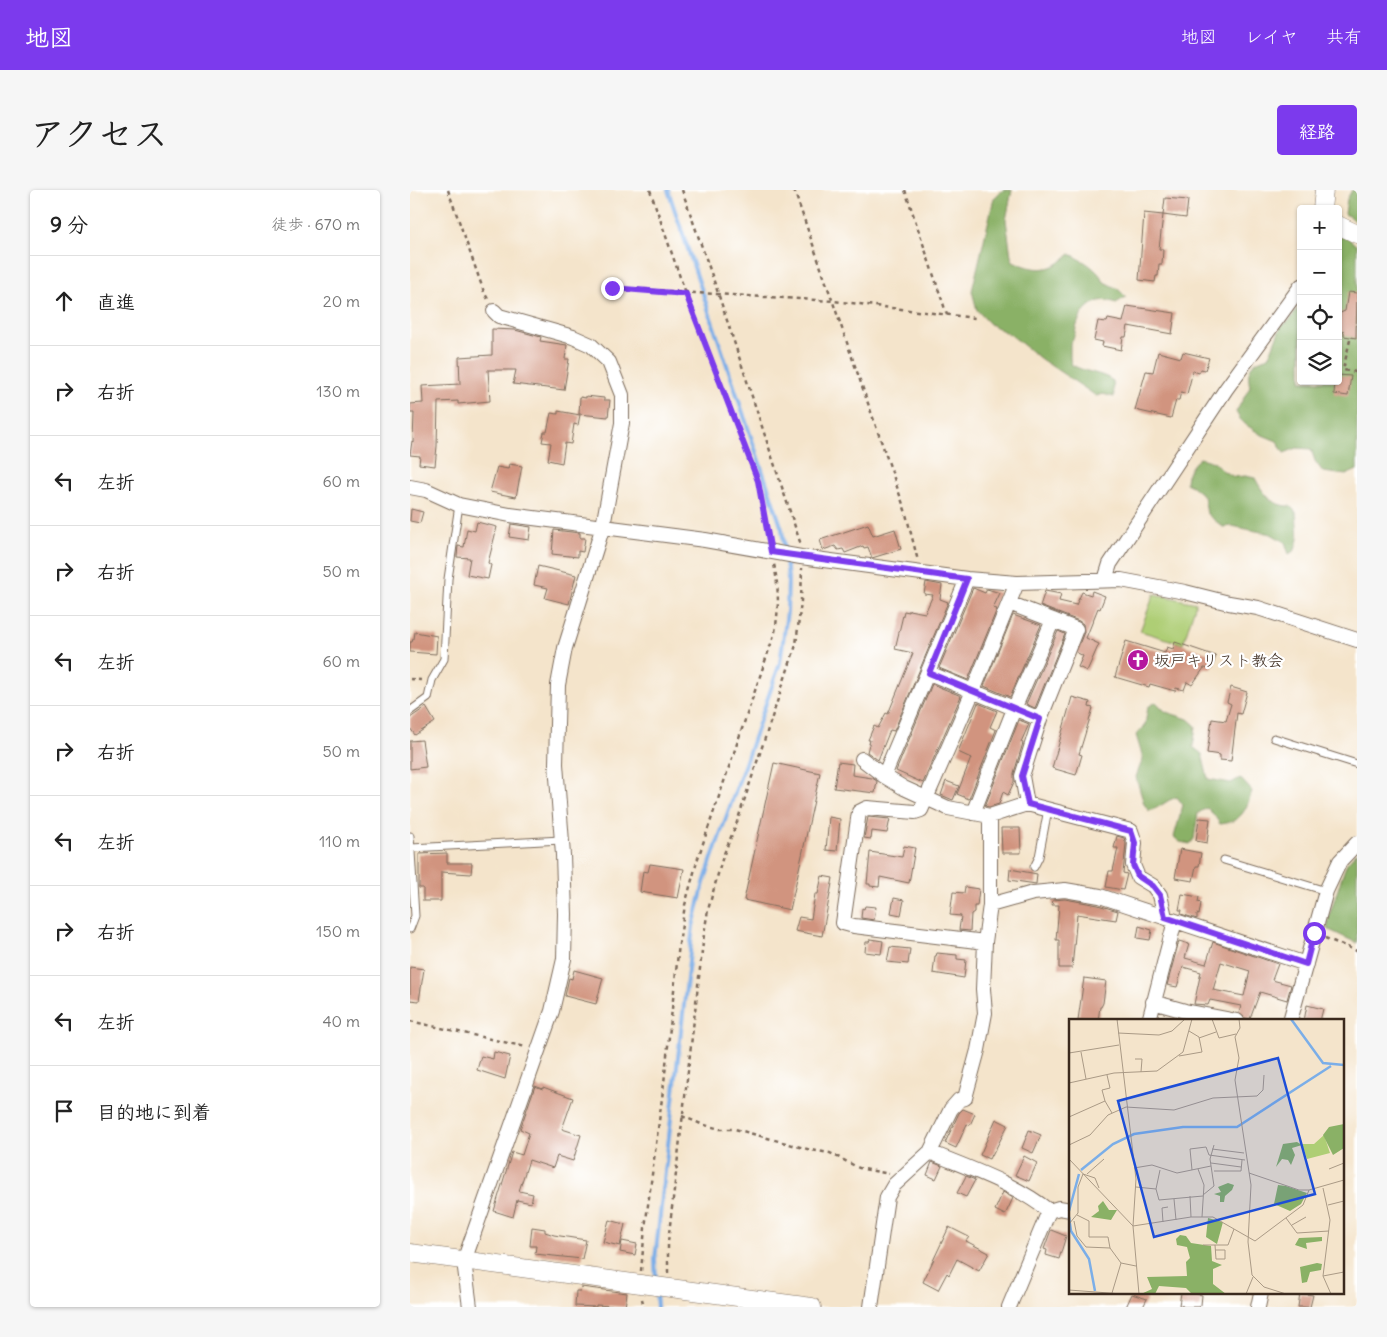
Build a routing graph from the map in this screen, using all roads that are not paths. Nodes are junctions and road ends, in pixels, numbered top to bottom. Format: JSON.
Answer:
{"nodes":[{"id":1,"x":1324,"y":190,"type":"edge"},
{"id":2,"x":1322,"y":205,"type":"edge"},
{"id":3,"x":1342,"y":228,"type":"edge"},
{"id":4,"x":1357,"y":234,"type":"edge"},
{"id":5,"x":1297,"y":291,"type":"edge"},
{"id":6,"x":494,"y":311,"type":"road end"},
{"id":7,"x":410,"y":487,"type":"edge"},
{"id":8,"x":459,"y":505,"type":"junction"},
{"id":9,"x":603,"y":526,"type":"junction"},
{"id":10,"x":967,"y":579,"type":"junction"},
{"id":11,"x":1105,"y":580,"type":"junction"},
{"id":12,"x":1017,"y":584,"type":"junction"},
{"id":13,"x":1009,"y":603,"type":"junction"},
{"id":14,"x":1053,"y":620,"type":"junction"},
{"id":15,"x":1357,"y":640,"type":"edge"},
{"id":16,"x":929,"y":673,"type":"junction"},
{"id":17,"x":973,"y":691,"type":"junction"},
{"id":18,"x":1014,"y":709,"type":"junction"},
{"id":19,"x":410,"y":711,"type":"edge"},
{"id":20,"x":1040,"y":719,"type":"junction"},
{"id":21,"x":1274,"y":738,"type":"dead end"},
{"id":22,"x":862,"y":759,"type":"dead end"},
{"id":23,"x":1357,"y":764,"type":"edge"},
{"id":24,"x":884,"y":776,"type":"junction"},
{"id":25,"x":926,"y":799,"type":"junction"},
{"id":26,"x":1028,"y":804,"type":"junction"},
{"id":27,"x":1048,"y":809,"type":"junction"},
{"id":28,"x":973,"y":813,"type":"junction"},
{"id":29,"x":990,"y":816,"type":"junction"},
{"id":30,"x":410,"y":836,"type":"edge"},
{"id":31,"x":561,"y":840,"type":"junction"},
{"id":32,"x":1357,"y":843,"type":"edge"},
{"id":33,"x":411,"y":848,"type":"edge"},
{"id":34,"x":1224,"y":860,"type":"dead end"},
{"id":35,"x":1034,"y":867,"type":"dead end"},
{"id":36,"x":1326,"y":890,"type":"junction"},
{"id":37,"x":990,"y":905,"type":"junction"},
{"id":38,"x":1170,"y":919,"type":"junction"},
{"id":39,"x":410,"y":929,"type":"edge"},
{"id":40,"x":985,"y":942,"type":"junction"},
{"id":41,"x":1306,"y":964,"type":"junction"},
{"id":42,"x":1153,"y":1002,"type":"junction"},
{"id":43,"x":1149,"y":1019,"type":"edge"},
{"id":44,"x":1228,"y":1019,"type":"edge"},
{"id":45,"x":1291,"y":1019,"type":"edge"},
{"id":46,"x":930,"y":1152,"type":"junction"},
{"id":47,"x":1069,"y":1210,"type":"edge"},
{"id":48,"x":1049,"y":1211,"type":"junction"},
{"id":49,"x":410,"y":1253,"type":"edge"},
{"id":50,"x":464,"y":1261,"type":"junction"},
{"id":51,"x":1261,"y":1294,"type":"edge"},
{"id":52,"x":470,"y":1307,"type":"edge"},
{"id":53,"x":812,"y":1307,"type":"edge"},
{"id":54,"x":871,"y":1307,"type":"edge"},
{"id":55,"x":1009,"y":1307,"type":"edge"},
{"id":56,"x":1258,"y":1307,"type":"edge"}],
"edges":[{"from":1,"to":2,"type":"street"},
{"from":3,"to":4,"type":"street"},
{"from":5,"to":11,"type":"street"},
{"from":6,"to":9,"type":"street"},
{"from":7,"to":8,"type":"street"},
{"from":8,"to":9,"type":"street"},
{"from":8,"to":19,"type":"lane"},
{"from":9,"to":10,"type":"street"},
{"from":9,"to":31,"type":"street"},
{"from":10,"to":12,"type":"street"},
{"from":10,"to":16,"type":"street"},
{"from":11,"to":12,"type":"street"},
{"from":11,"to":15,"type":"street"},
{"from":12,"to":13,"type":"street"},
{"from":13,"to":14,"type":"street"},
{"from":13,"to":17,"type":"street"},
{"from":14,"to":18,"type":"street"},
{"from":14,"to":20,"type":"street"},
{"from":16,"to":17,"type":"street"},
{"from":16,"to":24,"type":"street"},
{"from":17,"to":18,"type":"street"},
{"from":17,"to":25,"type":"street"},
{"from":18,"to":20,"type":"street"},
{"from":18,"to":28,"type":"street"},
{"from":20,"to":26,"type":"street"},
{"from":21,"to":23,"type":"lane"},
{"from":22,"to":24,"type":"street"},
{"from":24,"to":25,"type":"street"},
{"from":25,"to":28,"type":"street"},
{"from":25,"to":40,"type":"street"},
{"from":26,"to":27,"type":"street"},
{"from":26,"to":29,"type":"street"},
{"from":27,"to":35,"type":"lane"},
{"from":27,"to":38,"type":"street"},
{"from":28,"to":29,"type":"street"},
{"from":29,"to":37,"type":"street"},
{"from":30,"to":33,"type":"lane"},
{"from":31,"to":33,"type":"lane"},
{"from":31,"to":50,"type":"street"},
{"from":32,"to":36,"type":"street"},
{"from":33,"to":39,"type":"lane"},
{"from":34,"to":36,"type":"lane"},
{"from":36,"to":41,"type":"street"},
{"from":37,"to":38,"type":"street"},
{"from":37,"to":40,"type":"street"},
{"from":38,"to":41,"type":"street"},
{"from":38,"to":42,"type":"street"},
{"from":40,"to":46,"type":"street"},
{"from":41,"to":45,"type":"street"},
{"from":42,"to":43,"type":"street"},
{"from":42,"to":44,"type":"street"},
{"from":46,"to":48,"type":"street"},
{"from":46,"to":54,"type":"street"},
{"from":47,"to":48,"type":"street"},
{"from":48,"to":55,"type":"street"},
{"from":49,"to":50,"type":"street"},
{"from":50,"to":52,"type":"street"},
{"from":50,"to":53,"type":"street"},
{"from":51,"to":56,"type":"street"}]}
